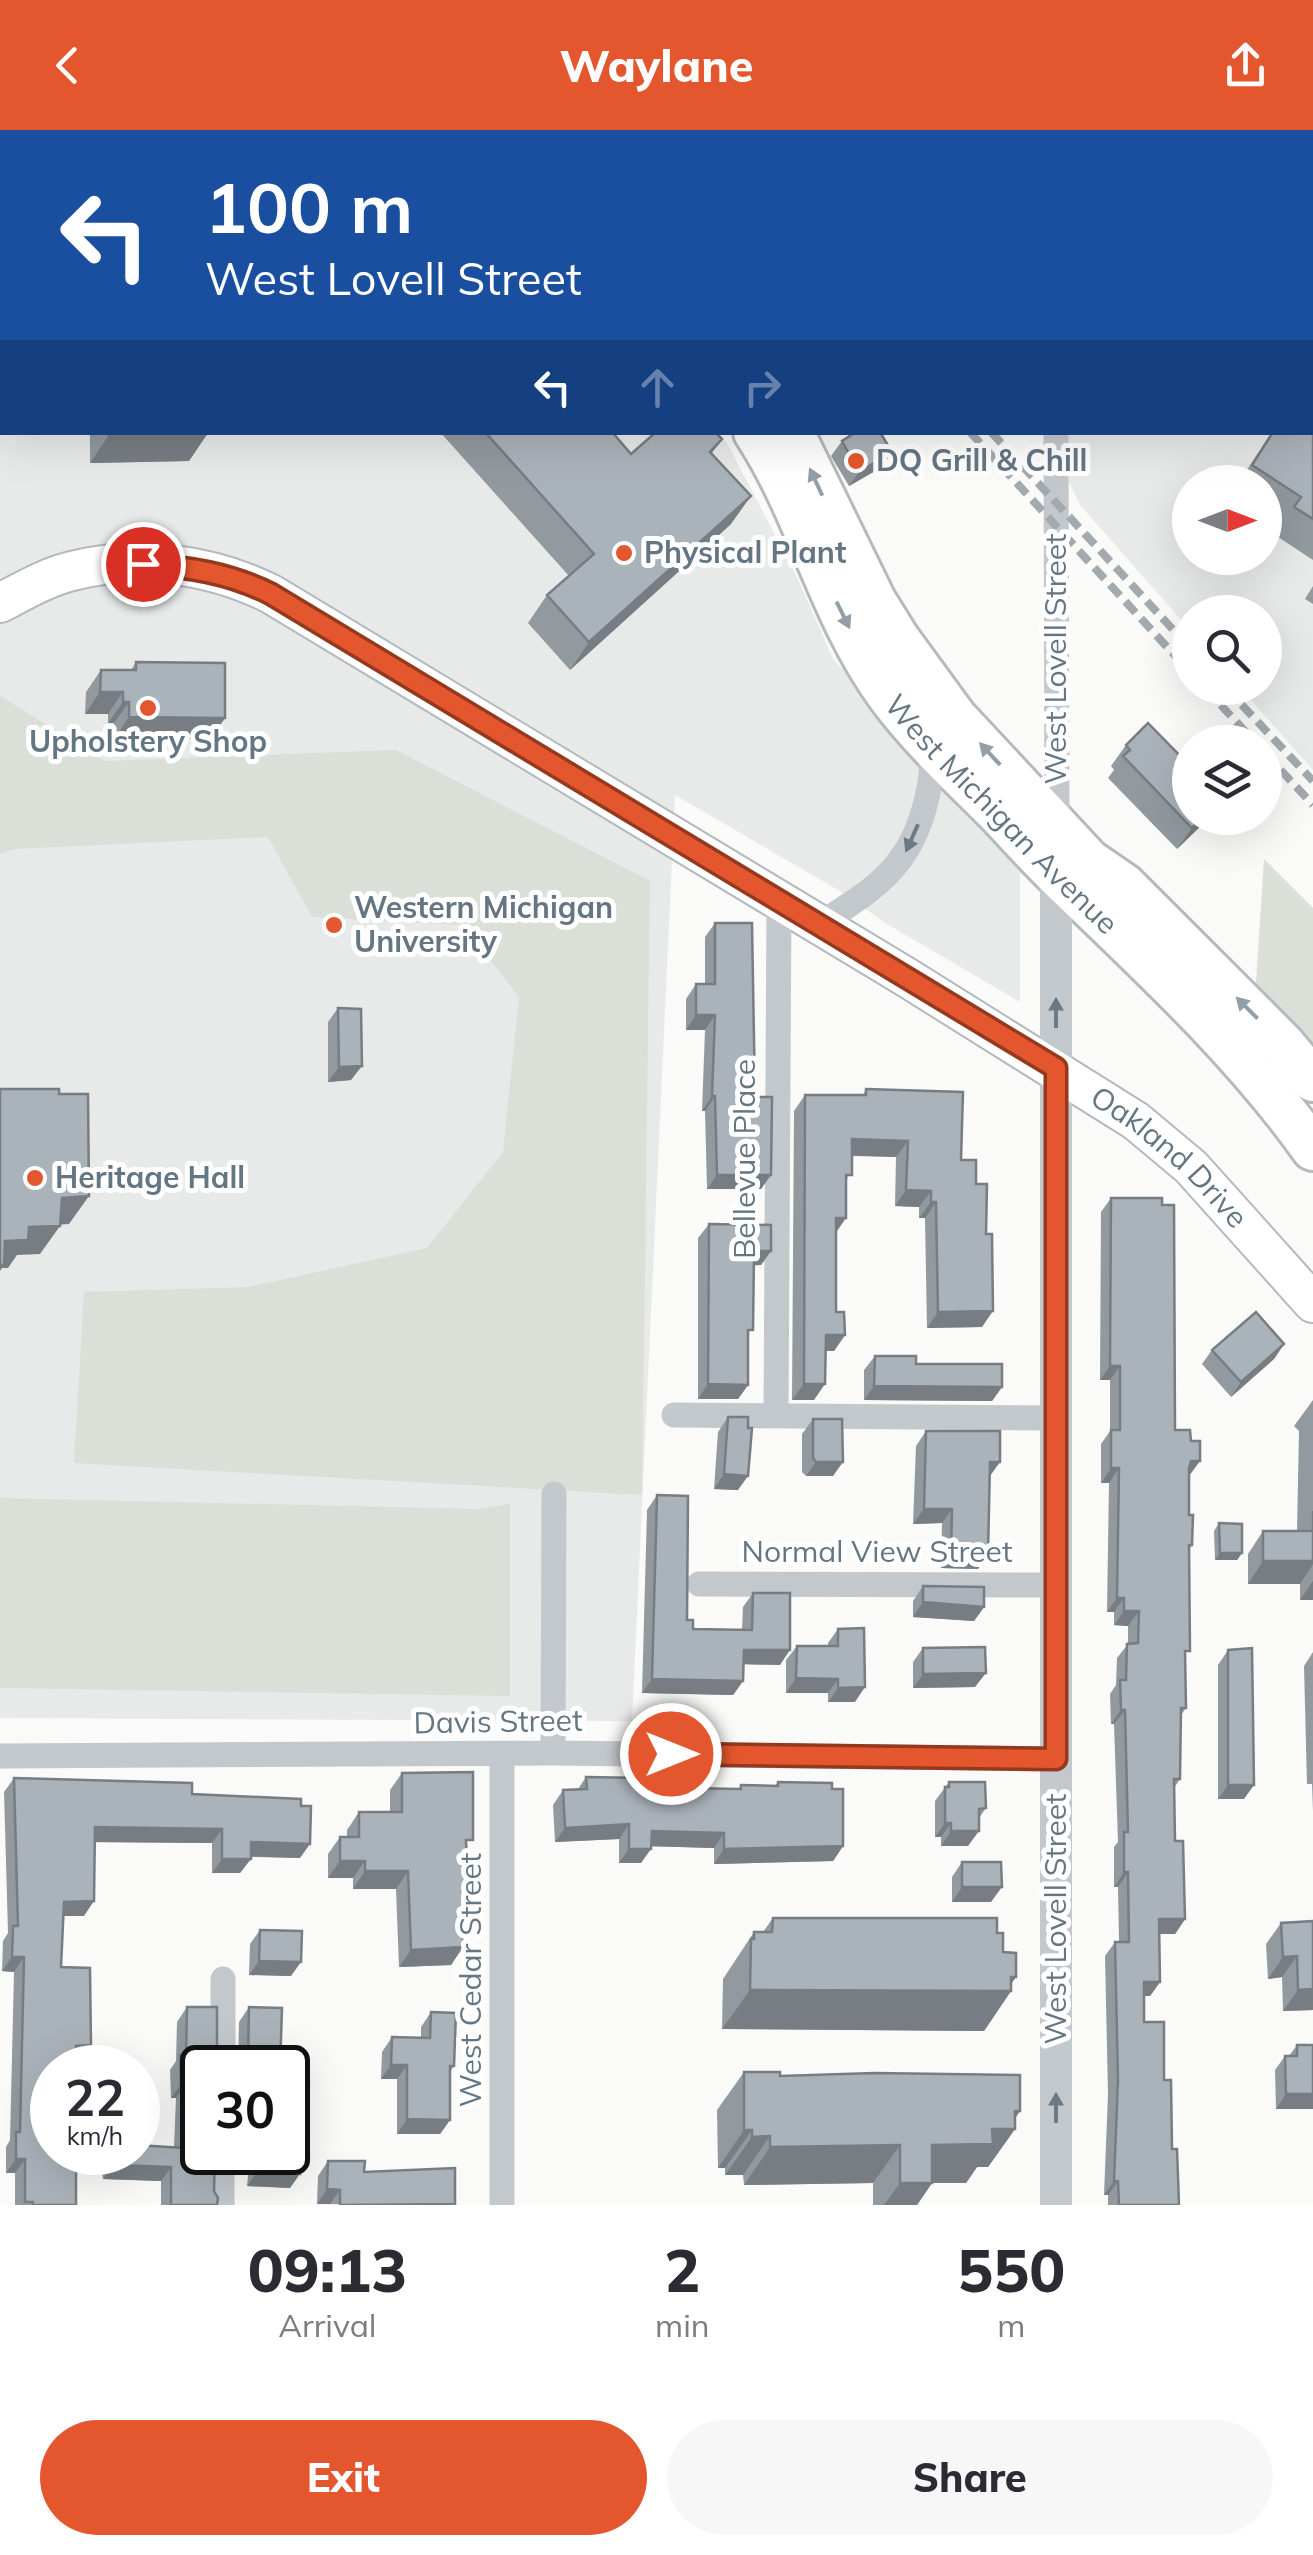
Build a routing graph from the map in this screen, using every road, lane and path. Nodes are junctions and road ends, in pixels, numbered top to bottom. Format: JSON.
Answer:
{"nodes":[{"id":1,"x":756,"y":435,"type":"edge"},
{"id":2,"x":793,"y":435,"type":"edge"},
{"id":3,"x":1056,"y":435,"type":"edge"},
{"id":4,"x":0,"y":603,"type":"edge"},
{"id":5,"x":944,"y":732,"type":"junction"},
{"id":6,"x":1057,"y":824,"type":"junction"},
{"id":7,"x":1056,"y":875,"type":"junction"},
{"id":8,"x":779,"y":902,"type":"junction"},
{"id":9,"x":819,"y":924,"type":"junction"},
{"id":10,"x":1056,"y":1068,"type":"junction"},
{"id":11,"x":1313,"y":1080,"type":"edge"},
{"id":12,"x":1313,"y":1149,"type":"edge"},
{"id":13,"x":1313,"y":1303,"type":"edge"},
{"id":14,"x":674,"y":1415,"type":"dead end"},
{"id":15,"x":776,"y":1416,"type":"junction"},
{"id":16,"x":1055,"y":1418,"type":"junction"},
{"id":17,"x":554,"y":1494,"type":"dead end"},
{"id":18,"x":699,"y":1584,"type":"dead end"},
{"id":19,"x":1055,"y":1586,"type":"junction"},
{"id":20,"x":553,"y":1753,"type":"junction"},
{"id":21,"x":502,"y":1755,"type":"junction"},
{"id":22,"x":0,"y":1756,"type":"edge"},
{"id":23,"x":1056,"y":1759,"type":"junction"},
{"id":24,"x":223,"y":1979,"type":"dead end"},
{"id":25,"x":222,"y":2045,"type":"edge"},
{"id":26,"x":222,"y":2175,"type":"edge"},
{"id":27,"x":222,"y":2205,"type":"edge"},
{"id":28,"x":502,"y":2205,"type":"edge"},
{"id":29,"x":1056,"y":2205,"type":"edge"}],
"edges":[{"from":1,"to":5,"type":"main road","name":"West Michigan Avenue","one_way":true},
{"from":5,"to":2,"type":"main road","name":"West Michigan Avenue","one_way":true},
{"from":3,"to":6,"type":"street","name":"West Lovell Street"},
{"from":4,"to":8,"type":"main road","name":"Oakland Drive"},
{"from":6,"to":5,"type":"main road","name":"West Michigan Avenue","one_way":true},
{"from":5,"to":7,"type":"main road","name":"West Michigan Avenue"},
{"from":5,"to":9,"type":"street","one_way":true},
{"from":6,"to":7,"type":"street","name":"West Lovell Street"},
{"from":11,"to":6,"type":"main road","name":"West Michigan Avenue","one_way":true},
{"from":10,"to":7,"type":"street","name":"West Lovell Street","one_way":true},
{"from":7,"to":12,"type":"main road","name":"West Michigan Avenue"},
{"from":8,"to":9,"type":"main road","name":"Oakland Drive"},
{"from":8,"to":15,"type":"street","name":"Bellevue Place"},
{"from":9,"to":10,"type":"main road","name":"Oakland Drive"},
{"from":10,"to":13,"type":"main road","name":"Oakland Drive"},
{"from":10,"to":16,"type":"street","name":"West Lovell Street"},
{"from":14,"to":15,"type":"street"},
{"from":15,"to":16,"type":"street"},
{"from":16,"to":19,"type":"street","name":"West Lovell Street"},
{"from":17,"to":20,"type":"street"},
{"from":18,"to":19,"type":"street","name":"Normal View Street"},
{"from":19,"to":23,"type":"street","name":"West Lovell Street"},
{"from":20,"to":21,"type":"street","name":"Davis Street"},
{"from":20,"to":23,"type":"street","name":"Davis Street"},
{"from":21,"to":22,"type":"street","name":"Davis Street"},
{"from":21,"to":28,"type":"street","name":"West Cedar Street"},
{"from":29,"to":23,"type":"street","name":"West Lovell Street","one_way":true},
{"from":24,"to":25,"type":"street"},
{"from":26,"to":27,"type":"street"}]}
